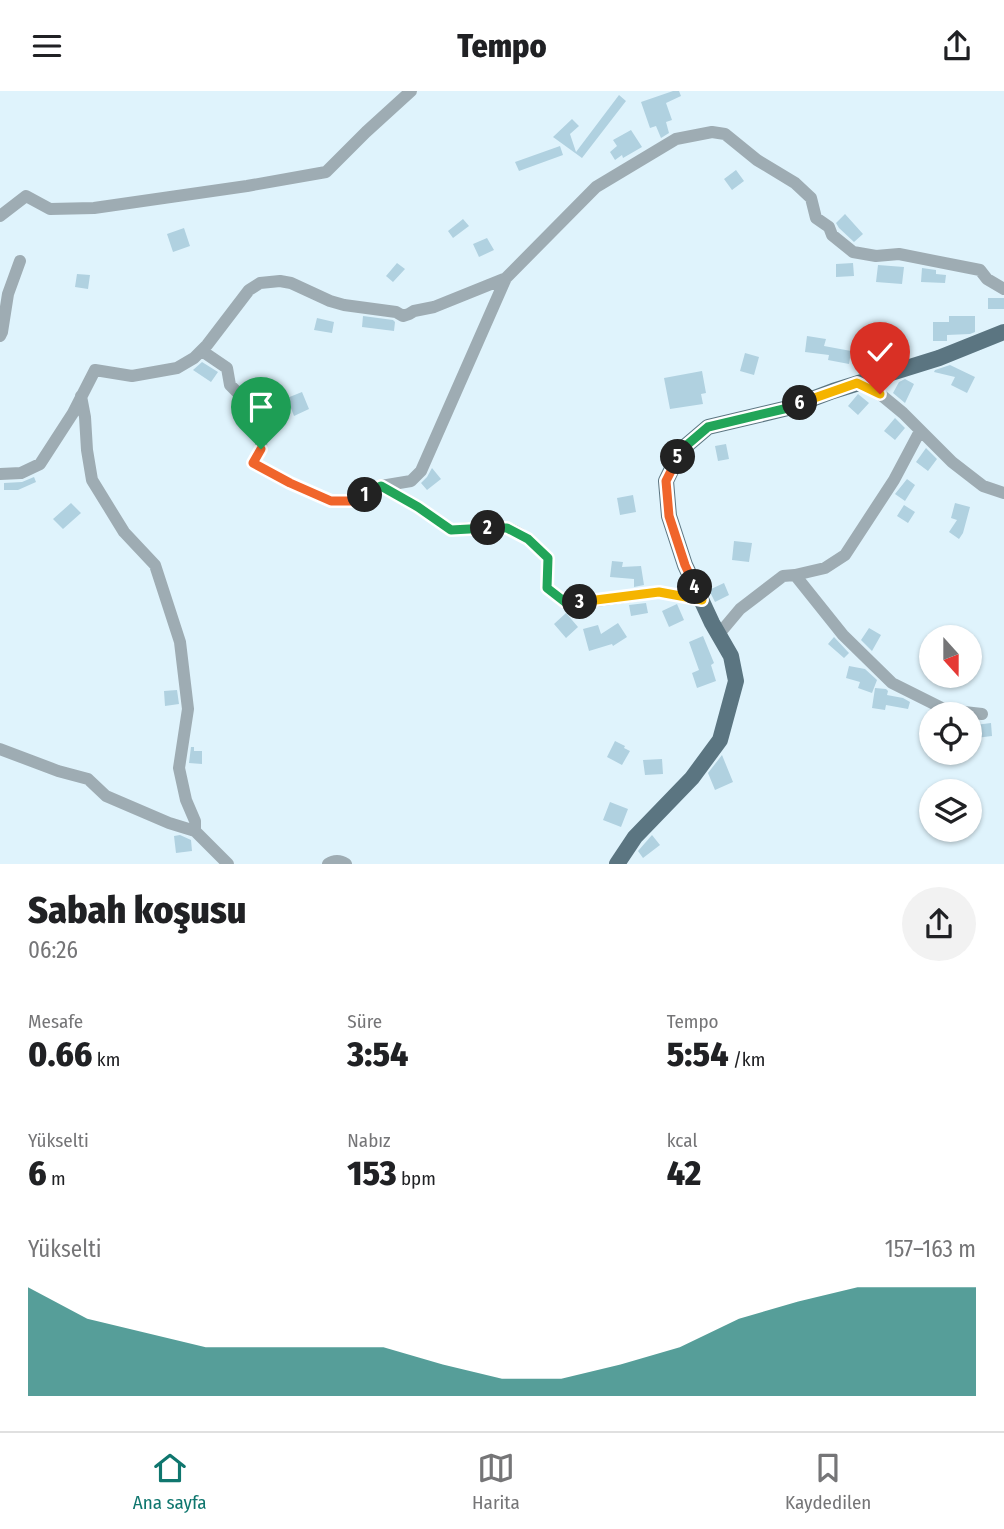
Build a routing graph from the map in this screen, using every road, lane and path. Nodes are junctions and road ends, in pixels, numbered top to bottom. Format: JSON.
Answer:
{"nodes":[{"id":1,"x":411,"y":91,"type":"edge"},
{"id":2,"x":0,"y":216,"type":"edge"},
{"id":3,"x":20,"y":261,"type":"dead end"},
{"id":4,"x":506,"y":278,"type":"junction"},
{"id":5,"x":1004,"y":289,"type":"edge"},
{"id":6,"x":1004,"y":332,"type":"edge"},
{"id":7,"x":0,"y":336,"type":"edge"},
{"id":8,"x":202,"y":351,"type":"junction"},
{"id":9,"x":857,"y":383,"type":"junction"},
{"id":10,"x":81,"y":396,"type":"junction"},
{"id":11,"x":920,"y":431,"type":"junction"},
{"id":12,"x":0,"y":474,"type":"edge"},
{"id":13,"x":381,"y":486,"type":"junction"},
{"id":14,"x":1004,"y":493,"type":"edge"},
{"id":15,"x":795,"y":575,"type":"junction"},
{"id":16,"x":702,"y":600,"type":"junction"},
{"id":17,"x":719,"y":634,"type":"junction"},
{"id":18,"x":931,"y":702,"type":"edge"},
{"id":19,"x":0,"y":749,"type":"edge"},
{"id":20,"x":195,"y":831,"type":"junction"},
{"id":21,"x":228,"y":864,"type":"edge"},
{"id":22,"x":328,"y":864,"type":"edge"},
{"id":23,"x":346,"y":864,"type":"edge"},
{"id":24,"x":617,"y":864,"type":"edge"}],
"edges":[{"from":1,"to":2,"type":"street"},
{"from":3,"to":7,"type":"street"},
{"from":4,"to":5,"type":"street"},
{"from":4,"to":8,"type":"street"},
{"from":4,"to":13,"type":"street"},
{"from":6,"to":9,"type":"main road"},
{"from":8,"to":10,"type":"street"},
{"from":8,"to":13,"type":"street"},
{"from":9,"to":11,"type":"street"},
{"from":9,"to":16,"type":"main road"},
{"from":10,"to":12,"type":"street"},
{"from":10,"to":20,"type":"street"},
{"from":11,"to":14,"type":"street"},
{"from":11,"to":15,"type":"street"},
{"from":13,"to":16,"type":"street"},
{"from":15,"to":17,"type":"street"},
{"from":15,"to":18,"type":"street"},
{"from":16,"to":17,"type":"main road"},
{"from":17,"to":24,"type":"main road"},
{"from":19,"to":20,"type":"street"},
{"from":20,"to":21,"type":"street"},
{"from":22,"to":23,"type":"street"}]}
